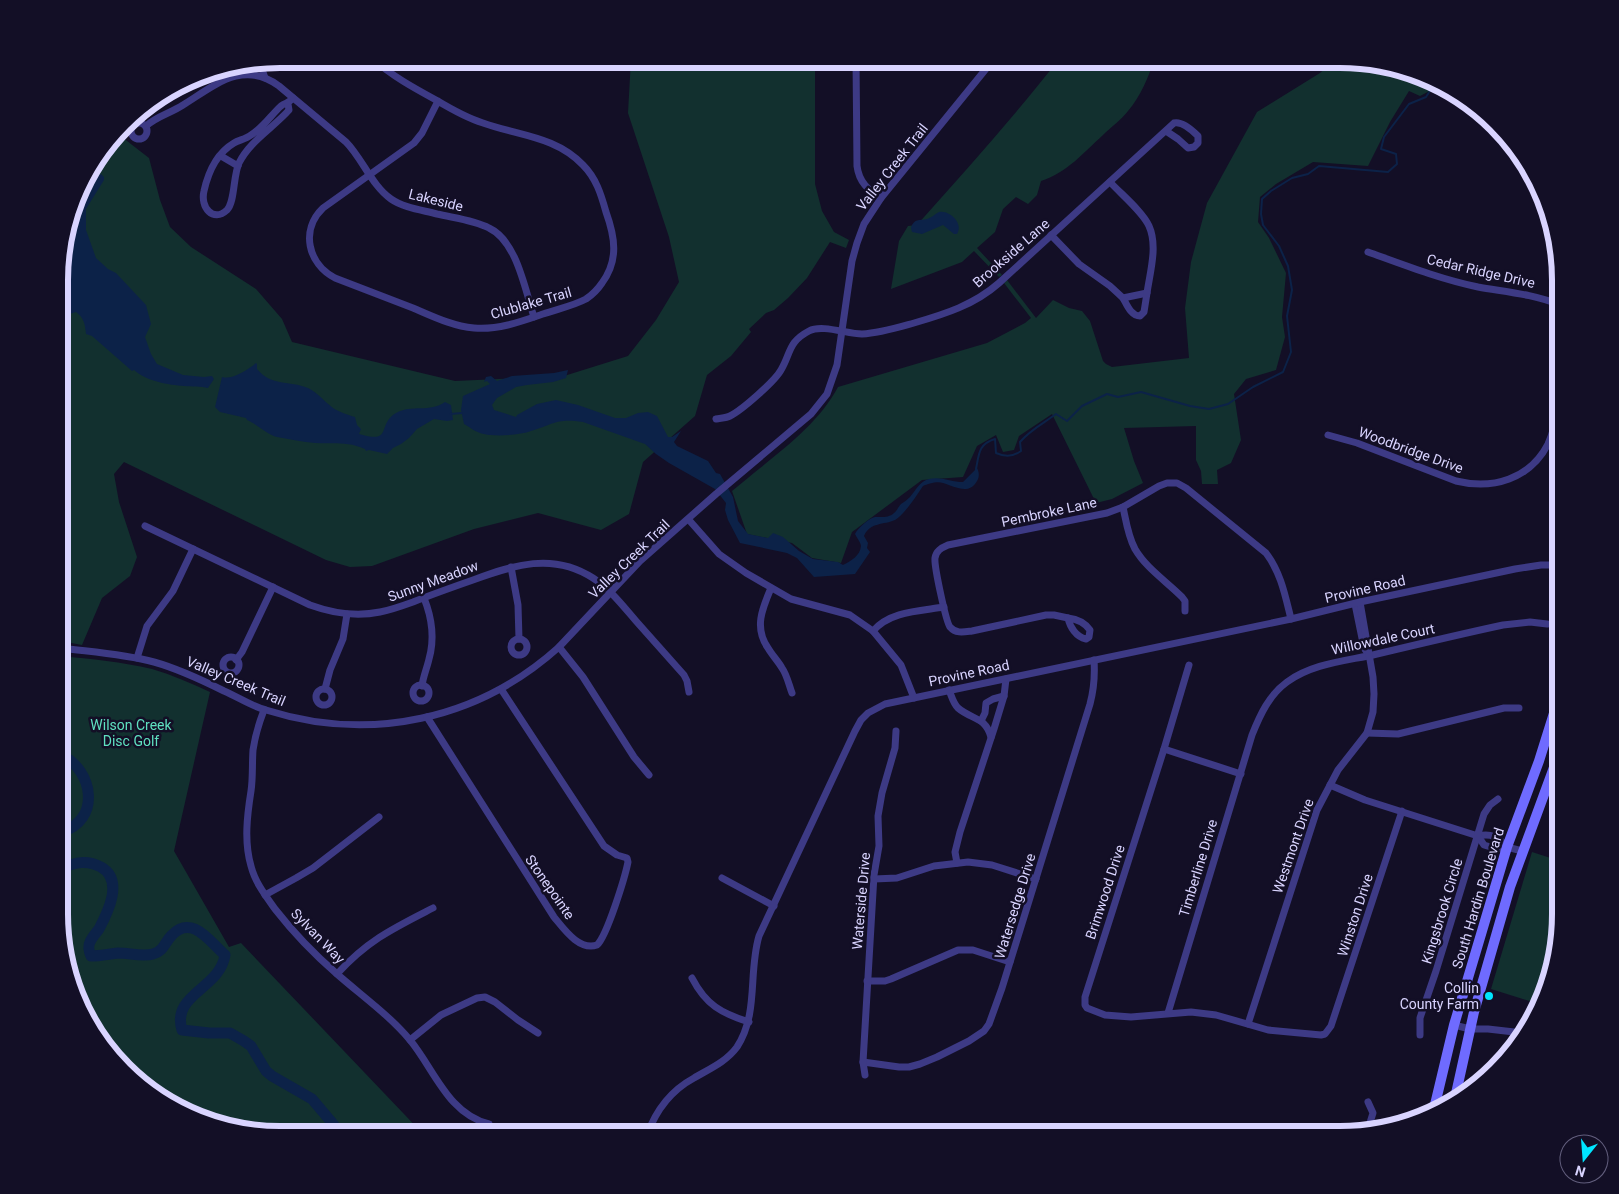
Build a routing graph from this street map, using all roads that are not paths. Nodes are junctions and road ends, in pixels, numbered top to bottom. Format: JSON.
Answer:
{"nodes":[{"id":1,"x":262,"y":68,"type":"edge"},
{"id":2,"x":385,"y":68,"type":"edge"},
{"id":3,"x":856,"y":68,"type":"edge"},
{"id":4,"x":987,"y":68,"type":"edge"},
{"id":5,"x":239,"y":72,"type":"edge"},
{"id":6,"x":238,"y":75,"type":"junction"},
{"id":7,"x":265,"y":78,"type":"junction"},
{"id":8,"x":291,"y":101,"type":"junction"},
{"id":9,"x":438,"y":101,"type":"junction"},
{"id":10,"x":146,"y":126,"type":"dead end"},
{"id":11,"x":1166,"y":131,"type":"junction"},
{"id":12,"x":221,"y":156,"type":"junction"},
{"id":13,"x":238,"y":166,"type":"junction"},
{"id":14,"x":370,"y":174,"type":"junction"},
{"id":15,"x":1110,"y":182,"type":"junction"},
{"id":16,"x":881,"y":198,"type":"junction"},
{"id":17,"x":1051,"y":235,"type":"junction"},
{"id":18,"x":1368,"y":252,"type":"dead end"},
{"id":19,"x":1147,"y":292,"type":"junction"},
{"id":20,"x":1123,"y":298,"type":"junction"},
{"id":21,"x":1552,"y":302,"type":"edge"},
{"id":22,"x":534,"y":317,"type":"junction"},
{"id":23,"x":843,"y":332,"type":"junction"},
{"id":24,"x":716,"y":419,"type":"dead end"},
{"id":25,"x":1552,"y":429,"type":"edge"},
{"id":26,"x":1328,"y":435,"type":"dead end"},
{"id":27,"x":1123,"y":506,"type":"junction"},
{"id":28,"x":689,"y":520,"type":"junction"},
{"id":29,"x":145,"y":526,"type":"dead end"},
{"id":30,"x":193,"y":549,"type":"junction"},
{"id":31,"x":1552,"y":565,"type":"edge"},
{"id":32,"x":511,"y":568,"type":"junction"},
{"id":33,"x":273,"y":587,"type":"junction"},
{"id":34,"x":771,"y":588,"type":"junction"},
{"id":35,"x":610,"y":593,"type":"junction"},
{"id":36,"x":424,"y":598,"type":"junction"},
{"id":37,"x":1357,"y":603,"type":"junction"},
{"id":38,"x":944,"y":607,"type":"junction"},
{"id":39,"x":1185,"y":611,"type":"dead end"},
{"id":40,"x":347,"y":614,"type":"junction"},
{"id":41,"x":1068,"y":618,"type":"dead end"},
{"id":42,"x":1291,"y":619,"type":"junction"},
{"id":43,"x":1547,"y":624,"type":"dead end"},
{"id":44,"x":873,"y":630,"type":"junction"},
{"id":45,"x":519,"y":640,"type":"dead end"},
{"id":46,"x":559,"y":647,"type":"junction"},
{"id":47,"x":68,"y":649,"type":"edge"},
{"id":48,"x":1369,"y":656,"type":"junction"},
{"id":49,"x":137,"y":658,"type":"junction"},
{"id":50,"x":236,"y":660,"type":"dead end"},
{"id":51,"x":1094,"y":660,"type":"junction"},
{"id":52,"x":1189,"y":665,"type":"dead end"},
{"id":53,"x":1006,"y":679,"type":"junction"},
{"id":54,"x":422,"y":686,"type":"dead end"},
{"id":55,"x":325,"y":689,"type":"dead end"},
{"id":56,"x":501,"y":689,"type":"junction"},
{"id":57,"x":949,"y":690,"type":"junction"},
{"id":58,"x":689,"y":692,"type":"dead end"},
{"id":59,"x":792,"y":694,"type":"dead end"},
{"id":60,"x":914,"y":698,"type":"junction"},
{"id":61,"x":1003,"y":700,"type":"junction"},
{"id":62,"x":1519,"y":708,"type":"dead end"},
{"id":63,"x":264,"y":710,"type":"junction"},
{"id":64,"x":427,"y":718,"type":"junction"},
{"id":65,"x":1552,"y":720,"type":"edge"},
{"id":66,"x":981,"y":721,"type":"junction"},
{"id":67,"x":896,"y":731,"type":"dead end"},
{"id":68,"x":1254,"y":731,"type":"joint"},
{"id":69,"x":1367,"y":733,"type":"junction"},
{"id":70,"x":991,"y":737,"type":"junction"},
{"id":71,"x":1164,"y":749,"type":"junction"},
{"id":72,"x":1552,"y":772,"type":"edge"},
{"id":73,"x":1241,"y":774,"type":"junction"},
{"id":74,"x":649,"y":775,"type":"dead end"},
{"id":75,"x":1330,"y":785,"type":"junction"},
{"id":76,"x":1498,"y":799,"type":"dead end"},
{"id":77,"x":1402,"y":812,"type":"junction"},
{"id":78,"x":379,"y":817,"type":"dead end"},
{"id":79,"x":1478,"y":836,"type":"junction"},
{"id":80,"x":1507,"y":847,"type":"junction"},
{"id":81,"x":1522,"y":852,"type":"junction"},
{"id":82,"x":957,"y":863,"type":"junction"},
{"id":83,"x":722,"y":878,"type":"dead end"},
{"id":84,"x":874,"y":879,"type":"junction"},
{"id":85,"x":1036,"y":879,"type":"junction"},
{"id":86,"x":265,"y":895,"type":"junction"},
{"id":87,"x":774,"y":906,"type":"junction"},
{"id":88,"x":434,"y":908,"type":"dead end"},
{"id":89,"x":1010,"y":962,"type":"junction"},
{"id":90,"x":336,"y":974,"type":"junction"},
{"id":91,"x":692,"y":978,"type":"dead end"},
{"id":92,"x":867,"y":981,"type":"junction"},
{"id":93,"x":1168,"y":1013,"type":"junction"},
{"id":94,"x":748,"y":1022,"type":"junction"},
{"id":95,"x":1248,"y":1024,"type":"junction"},
{"id":96,"x":1454,"y":1025,"type":"junction"},
{"id":97,"x":1331,"y":1026,"type":"joint"},
{"id":98,"x":1470,"y":1030,"type":"junction"},
{"id":99,"x":1516,"y":1032,"type":"edge"},
{"id":100,"x":538,"y":1033,"type":"dead end"},
{"id":101,"x":1420,"y":1035,"type":"dead end"},
{"id":102,"x":410,"y":1040,"type":"junction"},
{"id":103,"x":863,"y":1062,"type":"junction"},
{"id":104,"x":865,"y":1075,"type":"dead end"},
{"id":105,"x":1456,"y":1091,"type":"edge"},
{"id":106,"x":1368,"y":1102,"type":"dead end"},
{"id":107,"x":1435,"y":1104,"type":"edge"},
{"id":108,"x":488,"y":1124,"type":"dead end"},
{"id":109,"x":1369,"y":1124,"type":"edge"},
{"id":110,"x":650,"y":1126,"type":"edge"}],
"edges":[{"from":1,"to":7,"type":"street","name":"Lakeside"},
{"from":2,"to":9,"type":"street","name":"Clublake Trail"},
{"from":3,"to":16,"type":"street"},
{"from":4,"to":16,"type":"street","name":"Valley Creek Trail"},
{"from":5,"to":6,"type":"street"},
{"from":6,"to":7,"type":"street","name":"Lakeside"},
{"from":6,"to":10,"type":"street","name":"Lakeside"},
{"from":7,"to":8,"type":"street","name":"Lakeside"},
{"from":8,"to":12,"type":"street"},
{"from":8,"to":13,"type":"street"},
{"from":8,"to":14,"type":"street","name":"Lakeside"},
{"from":9,"to":14,"type":"street","name":"Clublake Trail"},
{"from":9,"to":22,"type":"street","name":"Clublake Trail"},
{"from":11,"to":11,"type":"street"},
{"from":11,"to":15,"type":"street","name":"Brookside Lane"},
{"from":12,"to":13,"type":"street"},
{"from":12,"to":13,"type":"street"},
{"from":14,"to":22,"type":"street","name":"Lakeside"},
{"from":14,"to":22,"type":"street","name":"Clublake Trail"},
{"from":15,"to":17,"type":"street","name":"Brookside Lane"},
{"from":15,"to":19,"type":"street"},
{"from":16,"to":23,"type":"street","name":"Valley Creek Trail"},
{"from":17,"to":20,"type":"street"},
{"from":17,"to":23,"type":"street","name":"Brookside Lane"},
{"from":18,"to":21,"type":"street","name":"Cedar Ridge Drive"},
{"from":19,"to":20,"type":"street"},
{"from":19,"to":20,"type":"street"},
{"from":23,"to":24,"type":"street","name":"Brookside Lane"},
{"from":23,"to":28,"type":"street","name":"Valley Creek Trail"},
{"from":25,"to":26,"type":"street","name":"Woodbridge Drive"},
{"from":27,"to":38,"type":"street","name":"Pembroke Lane"},
{"from":27,"to":39,"type":"street"},
{"from":27,"to":42,"type":"street","name":"Pembroke Lane"},
{"from":28,"to":34,"type":"street"},
{"from":28,"to":35,"type":"street","name":"Valley Creek Trail"},
{"from":29,"to":30,"type":"street","name":"Sunny Meadow"},
{"from":30,"to":33,"type":"street","name":"Sunny Meadow"},
{"from":30,"to":49,"type":"street"},
{"from":31,"to":37,"type":"street","name":"Provine Road"},
{"from":32,"to":35,"type":"street","name":"Sunny Meadow"},
{"from":32,"to":36,"type":"street","name":"Sunny Meadow"},
{"from":32,"to":45,"type":"street"},
{"from":33,"to":40,"type":"street","name":"Sunny Meadow"},
{"from":33,"to":50,"type":"street"},
{"from":34,"to":44,"type":"street"},
{"from":34,"to":59,"type":"street"},
{"from":35,"to":46,"type":"street","name":"Valley Creek Trail"},
{"from":35,"to":58,"type":"street","name":"Sunny Meadow"},
{"from":36,"to":40,"type":"street","name":"Sunny Meadow"},
{"from":36,"to":54,"type":"street"},
{"from":37,"to":42,"type":"street","name":"Provine Road"},
{"from":37,"to":48,"type":"street","name":"Westmont Drive"},
{"from":38,"to":41,"type":"street","name":"Pembroke Lane"},
{"from":38,"to":44,"type":"street"},
{"from":40,"to":55,"type":"street"},
{"from":42,"to":51,"type":"street","name":"Provine Road"},
{"from":43,"to":48,"type":"street","name":"Willowdale Court"},
{"from":44,"to":60,"type":"street"},
{"from":46,"to":56,"type":"street","name":"Valley Creek Trail"},
{"from":46,"to":74,"type":"street"},
{"from":47,"to":49,"type":"street","name":"Valley Creek Trail"},
{"from":48,"to":68,"type":"street","name":"Willowdale Court"},
{"from":48,"to":69,"type":"street","name":"Westmont Drive"},
{"from":49,"to":63,"type":"street","name":"Valley Creek Trail"},
{"from":51,"to":53,"type":"street","name":"Provine Road"},
{"from":51,"to":85,"type":"street","name":"Watersedge Drive"},
{"from":52,"to":71,"type":"street","name":"Brimwood Drive"},
{"from":53,"to":57,"type":"street","name":"Provine Road"},
{"from":53,"to":61,"type":"street"},
{"from":56,"to":64,"type":"street","name":"Valley Creek Trail"},
{"from":56,"to":64,"type":"street","name":"Stonepointe"},
{"from":57,"to":60,"type":"street","name":"Provine Road"},
{"from":57,"to":66,"type":"street"},
{"from":60,"to":87,"type":"street","name":"Provine Road"},
{"from":61,"to":66,"type":"street"},
{"from":61,"to":70,"type":"street"},
{"from":62,"to":69,"type":"street"},
{"from":63,"to":64,"type":"street","name":"Valley Creek Trail"},
{"from":63,"to":86,"type":"street","name":"Sylvan Way"},
{"from":65,"to":80,"type":"main road","name":"South Hardin Boulevard"},
{"from":66,"to":70,"type":"street"},
{"from":67,"to":84,"type":"street","name":"Waterside Drive"},
{"from":68,"to":73,"type":"street","name":"Timberline Drive"},
{"from":69,"to":75,"type":"street","name":"Westmont Drive"},
{"from":70,"to":82,"type":"street"},
{"from":71,"to":73,"type":"street"},
{"from":71,"to":93,"type":"street","name":"Brimwood Drive"},
{"from":72,"to":81,"type":"main road","name":"South Hardin Boulevard"},
{"from":73,"to":93,"type":"street","name":"Timberline Drive"},
{"from":75,"to":77,"type":"street"},
{"from":75,"to":95,"type":"street","name":"Westmont Drive"},
{"from":76,"to":79,"type":"street","name":"Kingsbrook Circle"},
{"from":77,"to":79,"type":"street"},
{"from":77,"to":97,"type":"street","name":"Winston Drive"},
{"from":78,"to":86,"type":"street"},
{"from":79,"to":80,"type":"street"},
{"from":79,"to":80,"type":"street"},
{"from":79,"to":101,"type":"street","name":"Kingsbrook Circle"},
{"from":80,"to":81,"type":"street"},
{"from":80,"to":96,"type":"main road","name":"South Hardin Boulevard"},
{"from":81,"to":98,"type":"main road","name":"South Hardin Boulevard"},
{"from":82,"to":84,"type":"street"},
{"from":82,"to":85,"type":"street"},
{"from":83,"to":87,"type":"street"},
{"from":84,"to":92,"type":"street","name":"Waterside Drive"},
{"from":85,"to":89,"type":"street","name":"Watersedge Drive"},
{"from":86,"to":90,"type":"street","name":"Sylvan Way"},
{"from":87,"to":94,"type":"street","name":"Provine Road"},
{"from":88,"to":90,"type":"street"},
{"from":89,"to":92,"type":"street"},
{"from":89,"to":103,"type":"street","name":"Watersedge Drive"},
{"from":90,"to":102,"type":"street","name":"Sylvan Way"},
{"from":91,"to":94,"type":"street"},
{"from":92,"to":103,"type":"street","name":"Waterside Drive"},
{"from":93,"to":95,"type":"street","name":"Brimwood Drive"},
{"from":94,"to":110,"type":"street","name":"Provine Road"},
{"from":95,"to":97,"type":"street","name":"Brimwood Drive"},
{"from":96,"to":98,"type":"street"},
{"from":96,"to":107,"type":"main road","name":"South Hardin Boulevard"},
{"from":98,"to":99,"type":"street"},
{"from":98,"to":105,"type":"main road","name":"South Hardin Boulevard"},
{"from":100,"to":102,"type":"street"},
{"from":102,"to":108,"type":"street","name":"Sylvan Way"},
{"from":103,"to":104,"type":"street","name":"Waterside Drive"},
{"from":106,"to":109,"type":"street"}]}
